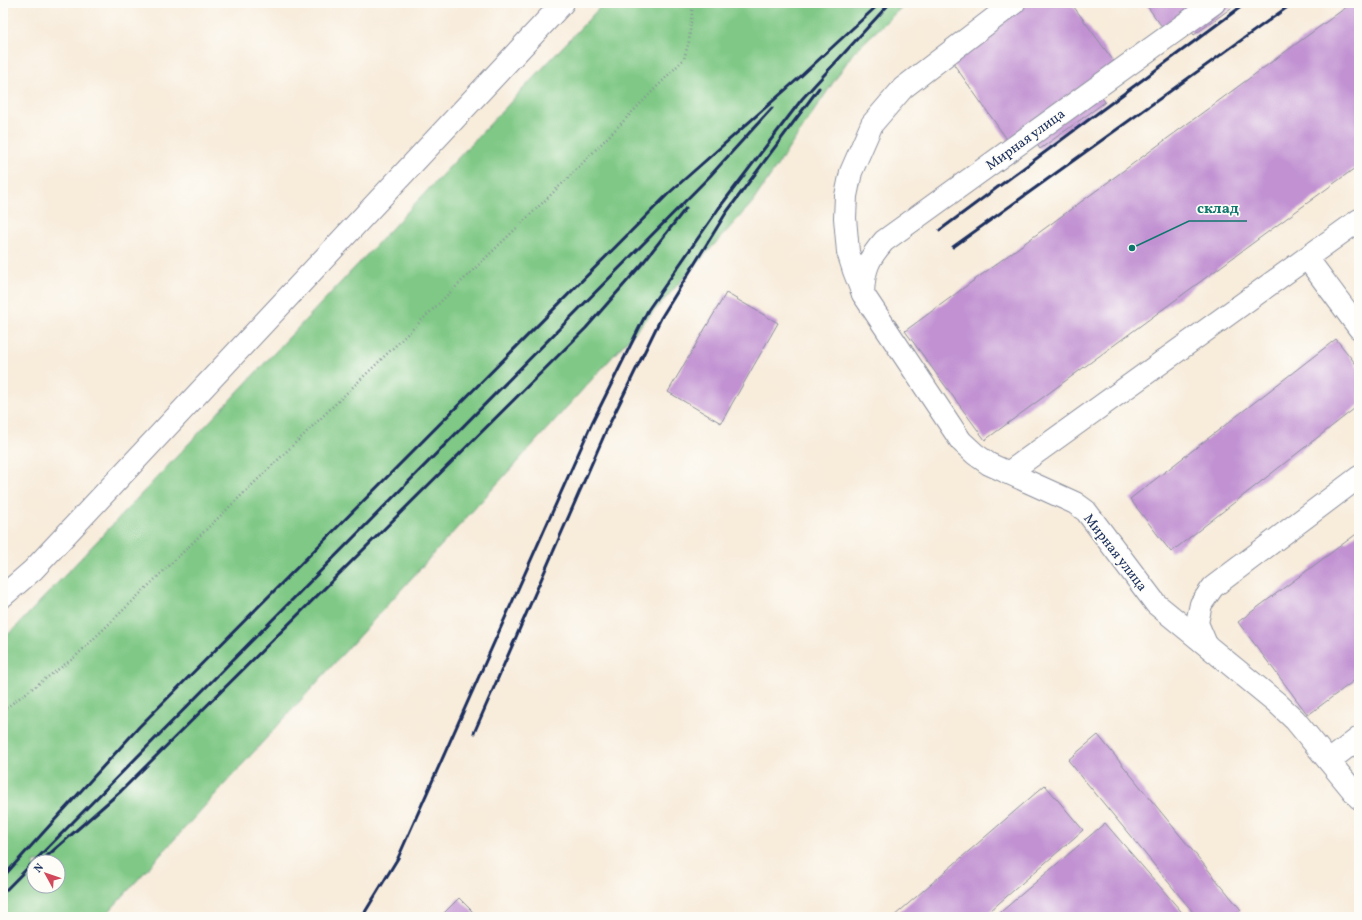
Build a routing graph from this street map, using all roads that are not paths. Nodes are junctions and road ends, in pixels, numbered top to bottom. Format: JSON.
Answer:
{"nodes":[{"id":1,"x":563,"y":3,"type":"edge"},
{"id":2,"x":1014,"y":3,"type":"edge"},
{"id":3,"x":1214,"y":3,"type":"edge"},
{"id":4,"x":1359,"y":220,"type":"edge"},
{"id":5,"x":1307,"y":258,"type":"junction"},
{"id":6,"x":863,"y":294,"type":"junction"},
{"id":7,"x":1359,"y":328,"type":"edge"},
{"id":8,"x":1008,"y":473,"type":"junction"},
{"id":9,"x":1359,"y":477,"type":"edge"},
{"id":10,"x":3,"y":596,"type":"edge"},
{"id":11,"x":1206,"y":644,"type":"junction"},
{"id":12,"x":1359,"y":738,"type":"edge"},
{"id":13,"x":1329,"y":761,"type":"junction"},
{"id":14,"x":1359,"y":798,"type":"edge"}],
"edges":[{"from":1,"to":10,"type":"lane"},
{"from":2,"to":6,"type":"lane","name":"Мирная улица"},
{"from":3,"to":6,"type":"lane","name":"Мирная улица"},
{"from":4,"to":5,"type":"lane"},
{"from":5,"to":7,"type":"lane"},
{"from":5,"to":8,"type":"lane"},
{"from":6,"to":8,"type":"lane","name":"Мирная улица"},
{"from":8,"to":11,"type":"lane","name":"Мирная улица"},
{"from":9,"to":11,"type":"lane"},
{"from":11,"to":13,"type":"lane","name":"Мирная улица"},
{"from":12,"to":13,"type":"lane"},
{"from":13,"to":14,"type":"lane","name":"Мирная улица"}]}
